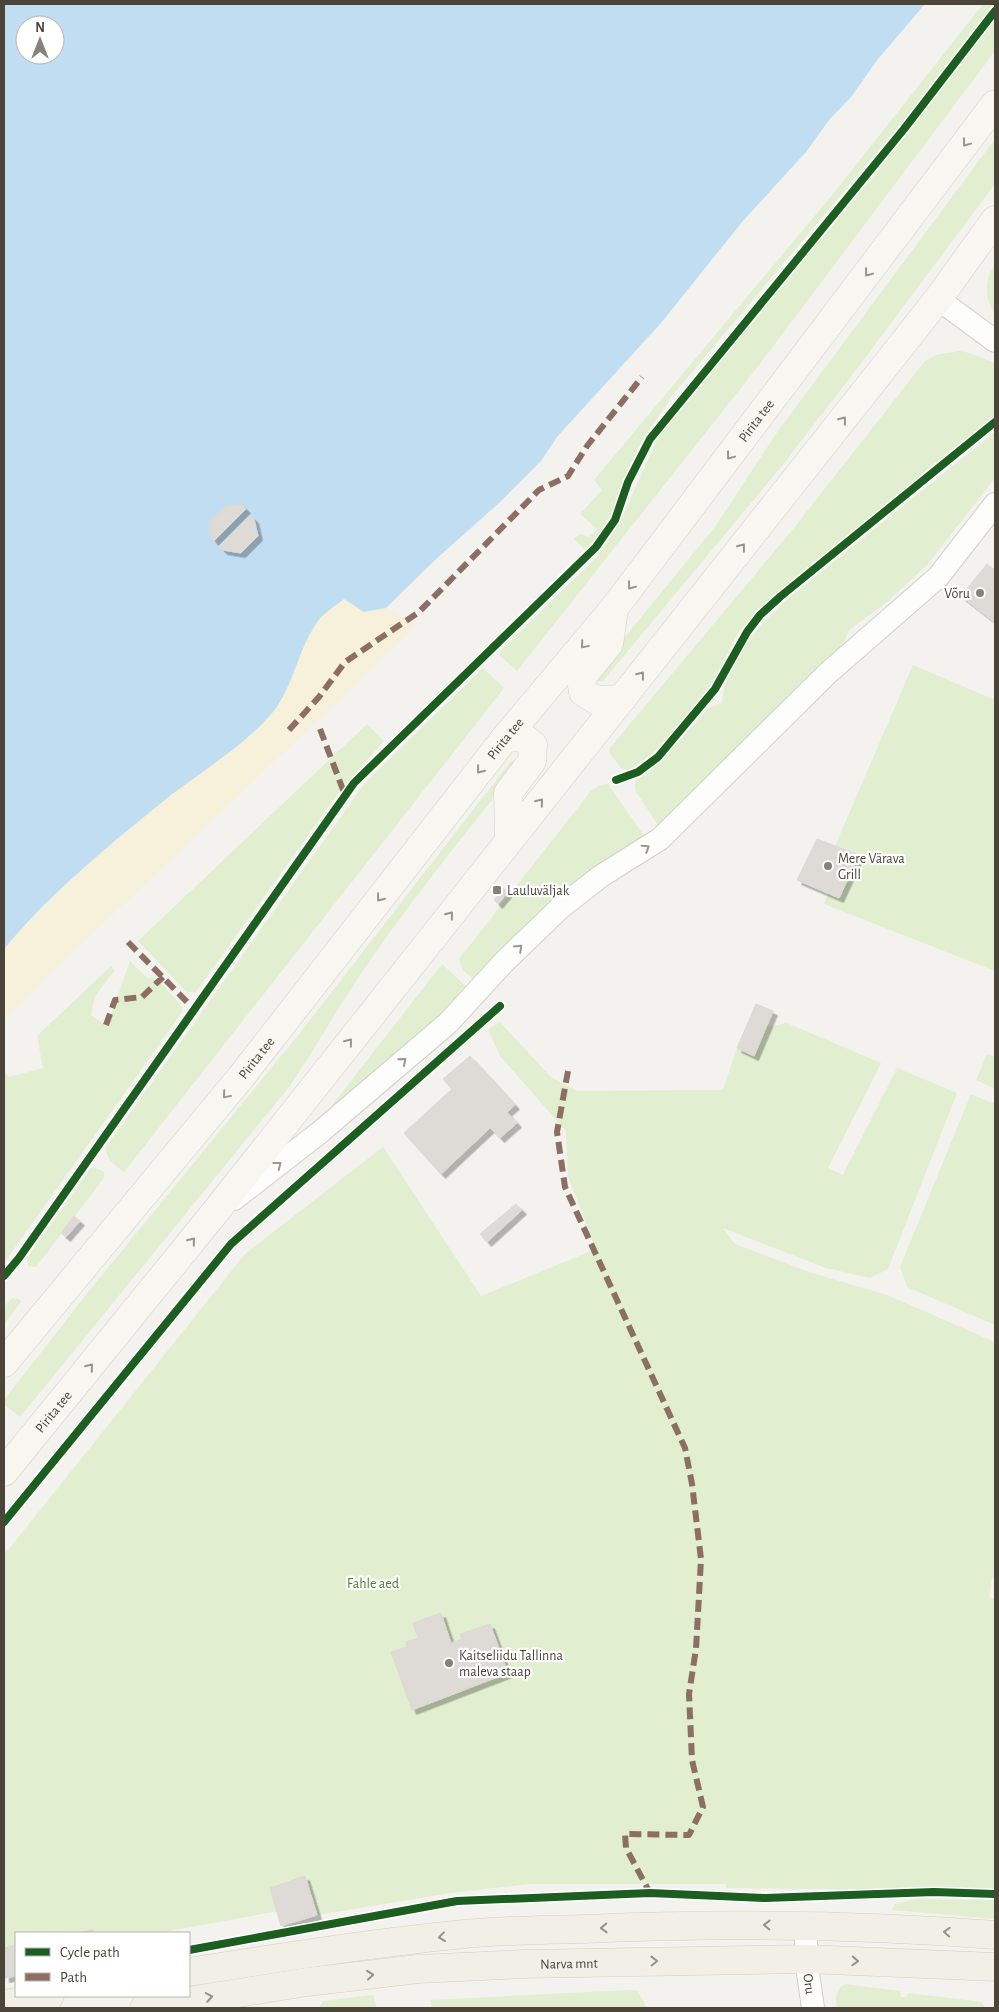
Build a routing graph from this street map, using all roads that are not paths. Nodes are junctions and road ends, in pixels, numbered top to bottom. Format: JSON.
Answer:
{"nodes":[{"id":1,"x":995,"y":104,"type":"edge"},
{"id":2,"x":995,"y":220,"type":"edge"},
{"id":3,"x":938,"y":299,"type":"junction"},
{"id":4,"x":995,"y":341,"type":"edge"},
{"id":5,"x":995,"y":504,"type":"edge"},
{"id":6,"x":615,"y":607,"type":"junction"},
{"id":7,"x":622,"y":699,"type":"junction"},
{"id":8,"x":505,"y":738,"type":"junction"},
{"id":9,"x":509,"y":840,"type":"junction"},
{"id":10,"x":212,"y":1216,"type":"junction"},
{"id":11,"x":4,"y":1363,"type":"edge"},
{"id":12,"x":4,"y":1472,"type":"edge"},
{"id":13,"x":806,"y":1926,"type":"junction"},
{"id":14,"x":995,"y":1935,"type":"edge"},
{"id":15,"x":806,"y":1959,"type":"junction"},
{"id":16,"x":995,"y":1968,"type":"edge"},
{"id":17,"x":190,"y":1972,"type":"edge"},
{"id":18,"x":44,"y":1997,"type":"edge"},
{"id":19,"x":4,"y":2004,"type":"edge"},
{"id":20,"x":144,"y":2008,"type":"edge"},
{"id":21,"x":813,"y":2008,"type":"edge"}],
"edges":[{"from":1,"to":6,"type":"main road","name":"Pirita tee","one_way":true},
{"from":2,"to":3,"type":"main road","name":"Pirita tee"},
{"from":3,"to":4,"type":"street"},
{"from":7,"to":3,"type":"main road","name":"Pirita tee","one_way":true},
{"from":10,"to":5,"type":"street","one_way":true},
{"from":6,"to":7,"type":"main road"},
{"from":6,"to":8,"type":"main road","name":"Pirita tee","one_way":true},
{"from":9,"to":7,"type":"main road","name":"Pirita tee","one_way":true},
{"from":8,"to":9,"type":"main road"},
{"from":8,"to":11,"type":"main road","name":"Pirita tee","one_way":true},
{"from":10,"to":9,"type":"main road","name":"Pirita tee","one_way":true},
{"from":12,"to":10,"type":"main road","name":"Pirita tee","one_way":true},
{"from":14,"to":13,"type":"main road","one_way":true},
{"from":13,"to":15,"type":"street","name":"Oru"},
{"from":13,"to":17,"type":"main road","one_way":true},
{"from":15,"to":16,"type":"main road","name":"Narva mnt","one_way":true},
{"from":20,"to":15,"type":"main road","name":"Narva mnt","one_way":true},
{"from":15,"to":21,"type":"street","name":"Oru"},
{"from":18,"to":19,"type":"main road"}]}
